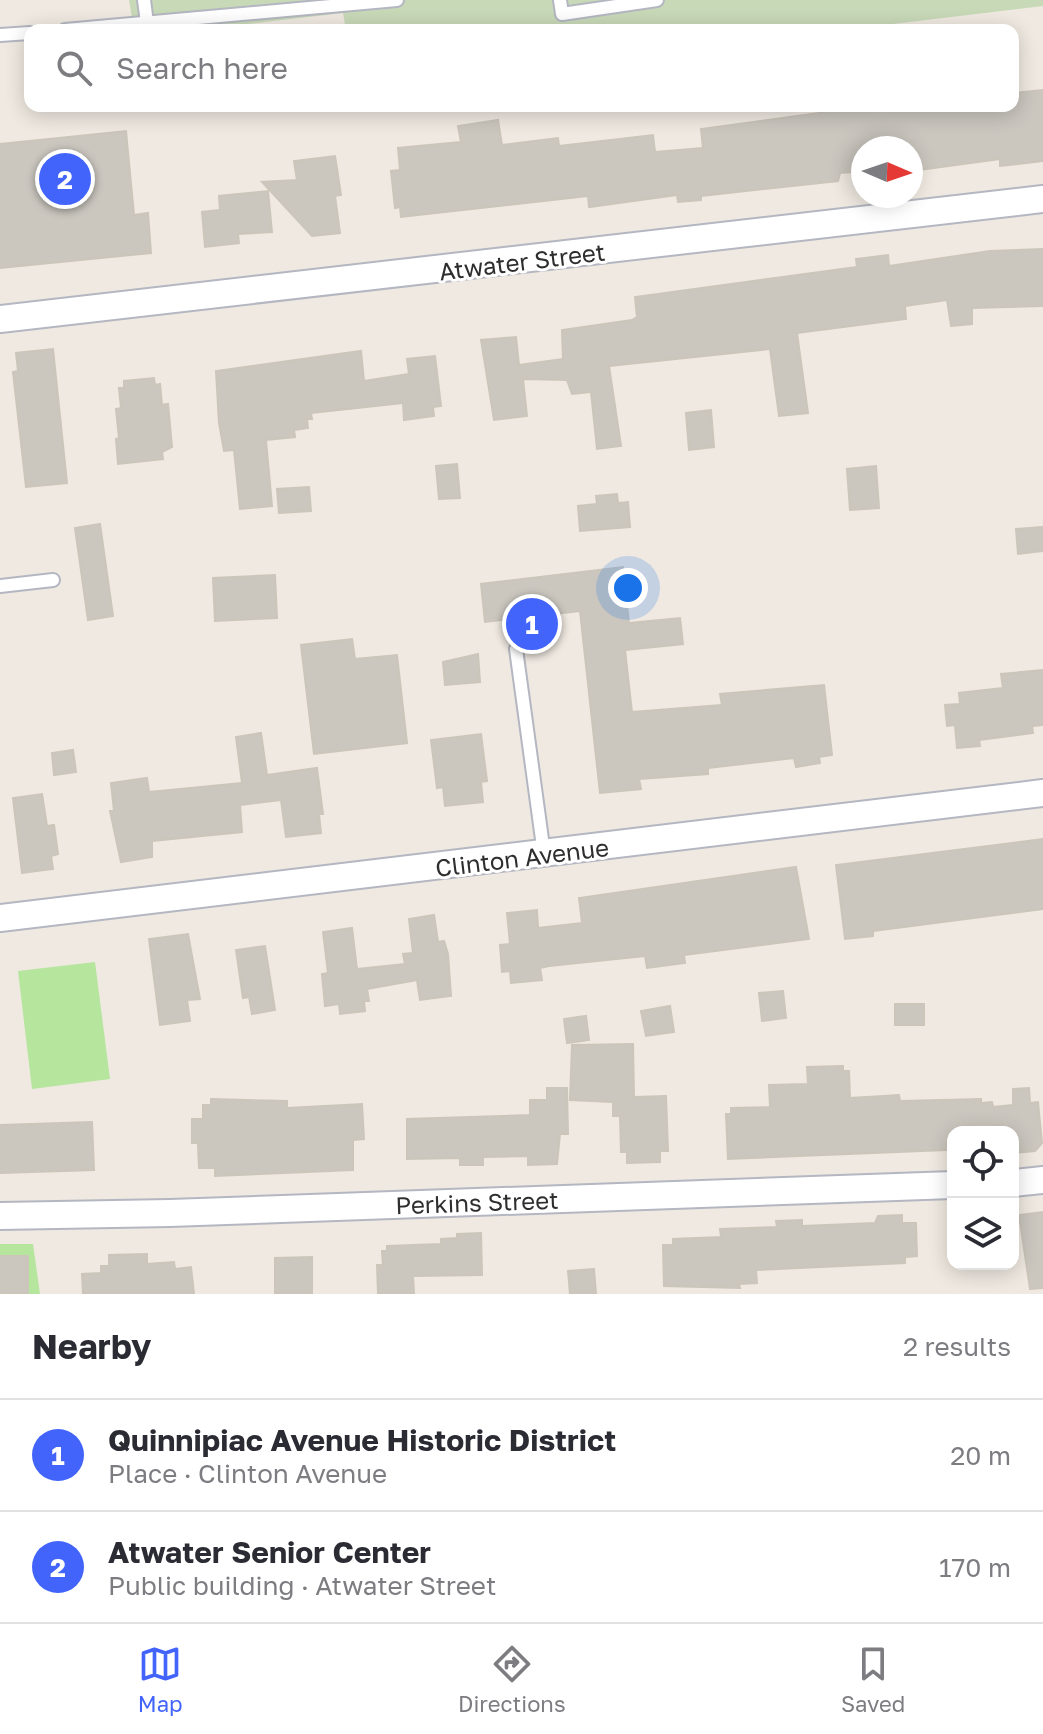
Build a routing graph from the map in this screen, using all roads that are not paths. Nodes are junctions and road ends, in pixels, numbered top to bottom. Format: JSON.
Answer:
{"nodes":[{"id":1,"x":144,"y":0,"type":"edge"},
{"id":2,"x":397,"y":0,"type":"edge"},
{"id":3,"x":560,"y":0,"type":"edge"},
{"id":4,"x":657,"y":0,"type":"edge"},
{"id":5,"x":147,"y":23,"type":"junction"},
{"id":6,"x":135,"y":24,"type":"edge"},
{"id":7,"x":24,"y":33,"type":"edge"},
{"id":8,"x":0,"y":35,"type":"edge"},
{"id":9,"x":1043,"y":199,"type":"edge"},
{"id":10,"x":0,"y":319,"type":"edge"},
{"id":11,"x":53,"y":580,"type":"dead end"},
{"id":12,"x":0,"y":586,"type":"edge"},
{"id":13,"x":516,"y":649,"type":"dead end"},
{"id":14,"x":1043,"y":793,"type":"edge"},
{"id":15,"x":544,"y":854,"type":"junction"},
{"id":16,"x":0,"y":918,"type":"edge"},
{"id":17,"x":1043,"y":1180,"type":"edge"},
{"id":18,"x":1019,"y":1182,"type":"edge"},
{"id":19,"x":947,"y":1185,"type":"edge"},
{"id":20,"x":0,"y":1216,"type":"edge"}],
"edges":[{"from":1,"to":5,"type":"lane"},
{"from":2,"to":5,"type":"lane"},
{"from":3,"to":4,"type":"lane"},
{"from":5,"to":6,"type":"lane"},
{"from":7,"to":8,"type":"lane"},
{"from":9,"to":10,"type":"street","name":"Atwater Street"},
{"from":11,"to":12,"type":"lane"},
{"from":13,"to":15,"type":"lane"},
{"from":14,"to":15,"type":"street","name":"Clinton Avenue"},
{"from":15,"to":16,"type":"street","name":"Clinton Avenue"},
{"from":17,"to":18,"type":"street"},
{"from":19,"to":20,"type":"street","name":"Perkins Street"}]}
